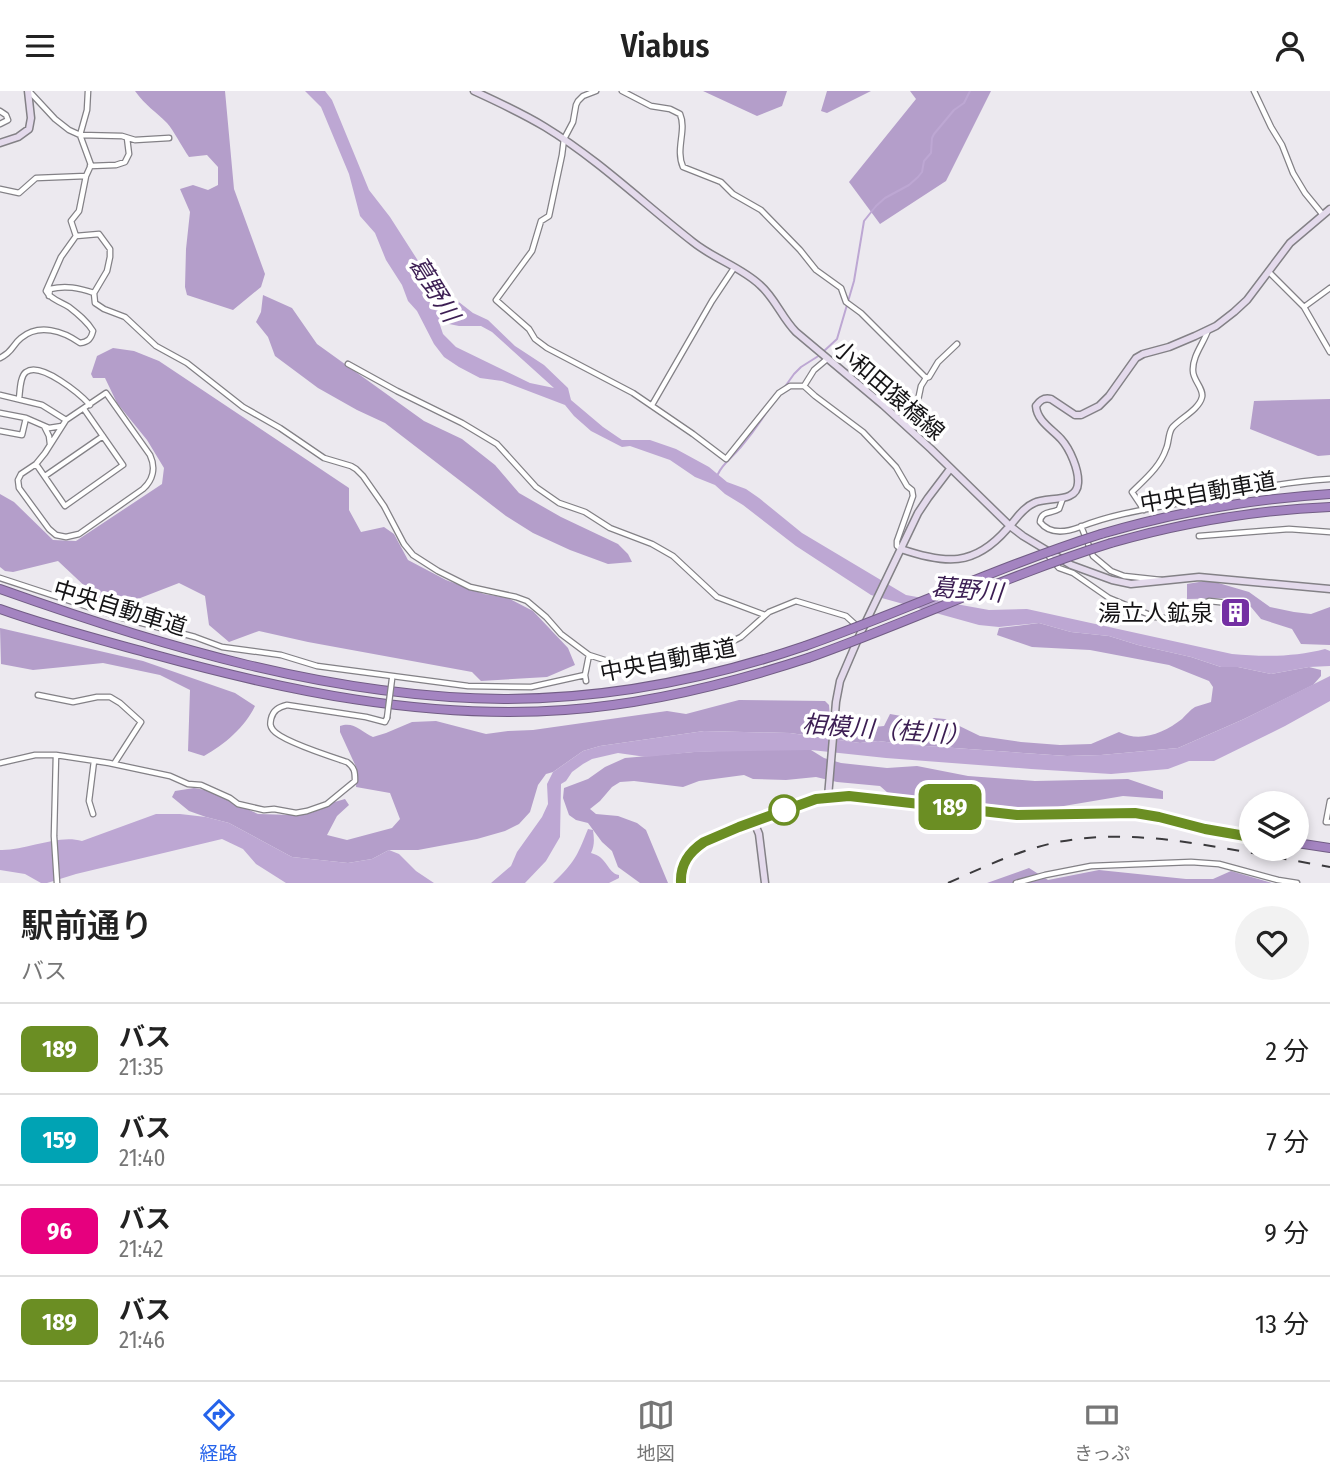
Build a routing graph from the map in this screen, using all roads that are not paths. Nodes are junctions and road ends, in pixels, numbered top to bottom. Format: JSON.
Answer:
{"nodes":[{"id":1,"x":28,"y":91,"type":"edge"},
{"id":2,"x":88,"y":91,"type":"edge"},
{"id":3,"x":474,"y":91,"type":"edge"},
{"id":4,"x":596,"y":91,"type":"edge"},
{"id":5,"x":622,"y":91,"type":"edge"},
{"id":6,"x":1254,"y":91,"type":"edge"},
{"id":7,"x":0,"y":111,"type":"edge"},
{"id":8,"x":0,"y":124,"type":"edge"},
{"id":9,"x":80,"y":135,"type":"junction"},
{"id":10,"x":127,"y":138,"type":"junction"},
{"id":11,"x":169,"y":138,"type":"dead end"},
{"id":12,"x":564,"y":139,"type":"junction"},
{"id":13,"x":0,"y":143,"type":"edge"},
{"id":14,"x":90,"y":166,"type":"junction"},
{"id":15,"x":86,"y":176,"type":"junction"},
{"id":16,"x":0,"y":189,"type":"edge"},
{"id":17,"x":1330,"y":209,"type":"edge"},
{"id":18,"x":1324,"y":215,"type":"junction"},
{"id":19,"x":76,"y":236,"type":"junction"},
{"id":20,"x":734,"y":268,"type":"junction"},
{"id":21,"x":1269,"y":272,"type":"junction"},
{"id":22,"x":1330,"y":288,"type":"edge"},
{"id":23,"x":94,"y":293,"type":"junction"},
{"id":24,"x":48,"y":296,"type":"junction"},
{"id":25,"x":1304,"y":307,"type":"junction"},
{"id":26,"x":1208,"y":330,"type":"junction"},
{"id":27,"x":957,"y":344,"type":"dead end"},
{"id":28,"x":1330,"y":352,"type":"edge"},
{"id":29,"x":0,"y":358,"type":"edge"},
{"id":30,"x":827,"y":359,"type":"junction"},
{"id":31,"x":348,"y":363,"type":"dead end"},
{"id":32,"x":926,"y":378,"type":"junction"},
{"id":33,"x":804,"y":386,"type":"junction"},
{"id":34,"x":0,"y":395,"type":"edge"},
{"id":35,"x":19,"y":399,"type":"junction"},
{"id":36,"x":90,"y":405,"type":"junction"},
{"id":37,"x":652,"y":405,"type":"junction"},
{"id":38,"x":85,"y":409,"type":"junction"},
{"id":39,"x":0,"y":413,"type":"edge"},
{"id":40,"x":26,"y":418,"type":"junction"},
{"id":41,"x":66,"y":420,"type":"junction"},
{"id":42,"x":44,"y":425,"type":"junction"},
{"id":43,"x":908,"y":428,"type":"junction"},
{"id":44,"x":56,"y":430,"type":"junction"},
{"id":45,"x":0,"y":431,"type":"edge"},
{"id":46,"x":103,"y":436,"type":"junction"},
{"id":47,"x":51,"y":437,"type":"junction"},
{"id":48,"x":36,"y":464,"type":"junction"},
{"id":49,"x":950,"y":469,"type":"junction"},
{"id":50,"x":44,"y":476,"type":"junction"},
{"id":51,"x":1330,"y":479,"type":"edge"},
{"id":52,"x":1330,"y":494,"type":"edge"},
{"id":53,"x":1063,"y":498,"type":"junction"},
{"id":54,"x":1330,"y":507,"type":"edge"},
{"id":55,"x":1144,"y":510,"type":"junction"},
{"id":56,"x":1010,"y":526,"type":"junction"},
{"id":57,"x":1081,"y":526,"type":"junction"},
{"id":58,"x":1330,"y":532,"type":"edge"},
{"id":59,"x":1199,"y":536,"type":"dead end"},
{"id":60,"x":1039,"y":546,"type":"junction"},
{"id":61,"x":901,"y":549,"type":"junction"},
{"id":62,"x":0,"y":578,"type":"edge"},
{"id":63,"x":1166,"y":581,"type":"junction"},
{"id":64,"x":0,"y":589,"type":"edge"},
{"id":65,"x":1330,"y":589,"type":"edge"},
{"id":66,"x":1238,"y":604,"type":"dead end"},
{"id":67,"x":0,"y":612,"type":"edge"},
{"id":68,"x":765,"y":615,"type":"junction"},
{"id":69,"x":861,"y":632,"type":"junction"},
{"id":70,"x":589,"y":655,"type":"junction"},
{"id":71,"x":392,"y":677,"type":"junction"},
{"id":72,"x":38,"y":695,"type":"dead end"},
{"id":73,"x":56,"y":755,"type":"junction"},
{"id":74,"x":94,"y":761,"type":"junction"},
{"id":75,"x":0,"y":763,"type":"edge"},
{"id":76,"x":114,"y":764,"type":"junction"},
{"id":77,"x":828,"y":797,"type":"junction"},
{"id":78,"x":1330,"y":801,"type":"edge"},
{"id":79,"x":93,"y":814,"type":"dead end"},
{"id":80,"x":754,"y":822,"type":"junction"},
{"id":81,"x":1330,"y":822,"type":"edge"},
{"id":82,"x":1239,"y":835,"type":"edge"},
{"id":83,"x":1309,"y":845,"type":"edge"},
{"id":84,"x":1330,"y":848,"type":"edge"},
{"id":85,"x":57,"y":882,"type":"edge"},
{"id":86,"x":681,"y":883,"type":"edge"},
{"id":87,"x":765,"y":883,"type":"edge"},
{"id":88,"x":1016,"y":883,"type":"edge"},
{"id":89,"x":1297,"y":883,"type":"edge"}],
"edges":[{"from":1,"to":9,"type":"street"},
{"from":1,"to":13,"type":"street"},
{"from":2,"to":9,"type":"street"},
{"from":3,"to":12,"type":"street","name":"小和田猿橋線"},
{"from":4,"to":12,"type":"street"},
{"from":5,"to":32,"type":"street"},
{"from":6,"to":18,"type":"street"},
{"from":7,"to":8,"type":"street"},
{"from":9,"to":10,"type":"street"},
{"from":9,"to":14,"type":"street"},
{"from":10,"to":11,"type":"street"},
{"from":10,"to":14,"type":"street"},
{"from":12,"to":20,"type":"street","name":"小和田猿橋線"},
{"from":12,"to":37,"type":"street"},
{"from":14,"to":15,"type":"street"},
{"from":15,"to":16,"type":"street"},
{"from":15,"to":19,"type":"street"},
{"from":17,"to":18,"type":"street"},
{"from":18,"to":21,"type":"street"},
{"from":19,"to":23,"type":"street"},
{"from":19,"to":24,"type":"street"},
{"from":20,"to":30,"type":"street","name":"小和田猿橋線"},
{"from":20,"to":37,"type":"street"},
{"from":21,"to":25,"type":"street"},
{"from":21,"to":26,"type":"street"},
{"from":22,"to":25,"type":"street"},
{"from":23,"to":24,"type":"street"},
{"from":23,"to":70,"type":"street"},
{"from":24,"to":29,"type":"street"},
{"from":25,"to":28,"type":"street"},
{"from":26,"to":53,"type":"street"},
{"from":26,"to":55,"type":"street"},
{"from":27,"to":32,"type":"street"},
{"from":30,"to":33,"type":"street"},
{"from":30,"to":43,"type":"street","name":"小和田猿橋線"},
{"from":31,"to":68,"type":"street"},
{"from":32,"to":43,"type":"street"},
{"from":33,"to":37,"type":"street"},
{"from":33,"to":61,"type":"street"},
{"from":34,"to":35,"type":"street"},
{"from":35,"to":36,"type":"street"},
{"from":35,"to":41,"type":"street"},
{"from":36,"to":38,"type":"street"},
{"from":36,"to":48,"type":"street"},
{"from":38,"to":41,"type":"street"},
{"from":38,"to":46,"type":"street"},
{"from":39,"to":40,"type":"street"},
{"from":40,"to":42,"type":"street"},
{"from":40,"to":45,"type":"street"},
{"from":41,"to":44,"type":"street"},
{"from":42,"to":44,"type":"street"},
{"from":42,"to":47,"type":"street"},
{"from":43,"to":49,"type":"street","name":"小和田猿橋線"},
{"from":44,"to":47,"type":"street"},
{"from":46,"to":50,"type":"street"},
{"from":46,"to":50,"type":"street"},
{"from":47,"to":48,"type":"street"},
{"from":48,"to":50,"type":"street"},
{"from":49,"to":56,"type":"street","name":"小和田猿橋線"},
{"from":49,"to":61,"type":"street"},
{"from":51,"to":55,"type":"street"},
{"from":52,"to":64,"type":"highway","name":"中央自動車道","bridge":true},
{"from":53,"to":56,"type":"street"},
{"from":53,"to":57,"type":"street"},
{"from":54,"to":67,"type":"highway","name":"中央自動車道","bridge":true},
{"from":55,"to":57,"type":"street"},
{"from":56,"to":60,"type":"street","name":"小和田猿橋線"},
{"from":56,"to":61,"type":"street"},
{"from":57,"to":63,"type":"street"},
{"from":58,"to":59,"type":"street"},
{"from":60,"to":63,"type":"street","name":"小和田猿橋線"},
{"from":60,"to":66,"type":"street"},
{"from":61,"to":69,"type":"street"},
{"from":62,"to":71,"type":"street"},
{"from":63,"to":65,"type":"street","name":"小和田猿橋線"},
{"from":68,"to":69,"type":"street"},
{"from":68,"to":70,"type":"street"},
{"from":69,"to":77,"type":"street"},
{"from":70,"to":71,"type":"street"},
{"from":71,"to":76,"type":"street","bridge":true},
{"from":72,"to":76,"type":"street"},
{"from":73,"to":74,"type":"street"},
{"from":73,"to":75,"type":"street"},
{"from":73,"to":85,"type":"street"},
{"from":74,"to":76,"type":"street"},
{"from":74,"to":79,"type":"street"},
{"from":77,"to":80,"type":"highway"},
{"from":77,"to":82,"type":"highway"},
{"from":78,"to":81,"type":"street"},
{"from":80,"to":86,"type":"highway"},
{"from":80,"to":87,"type":"street"},
{"from":83,"to":84,"type":"highway"},
{"from":88,"to":89,"type":"street"}]}
